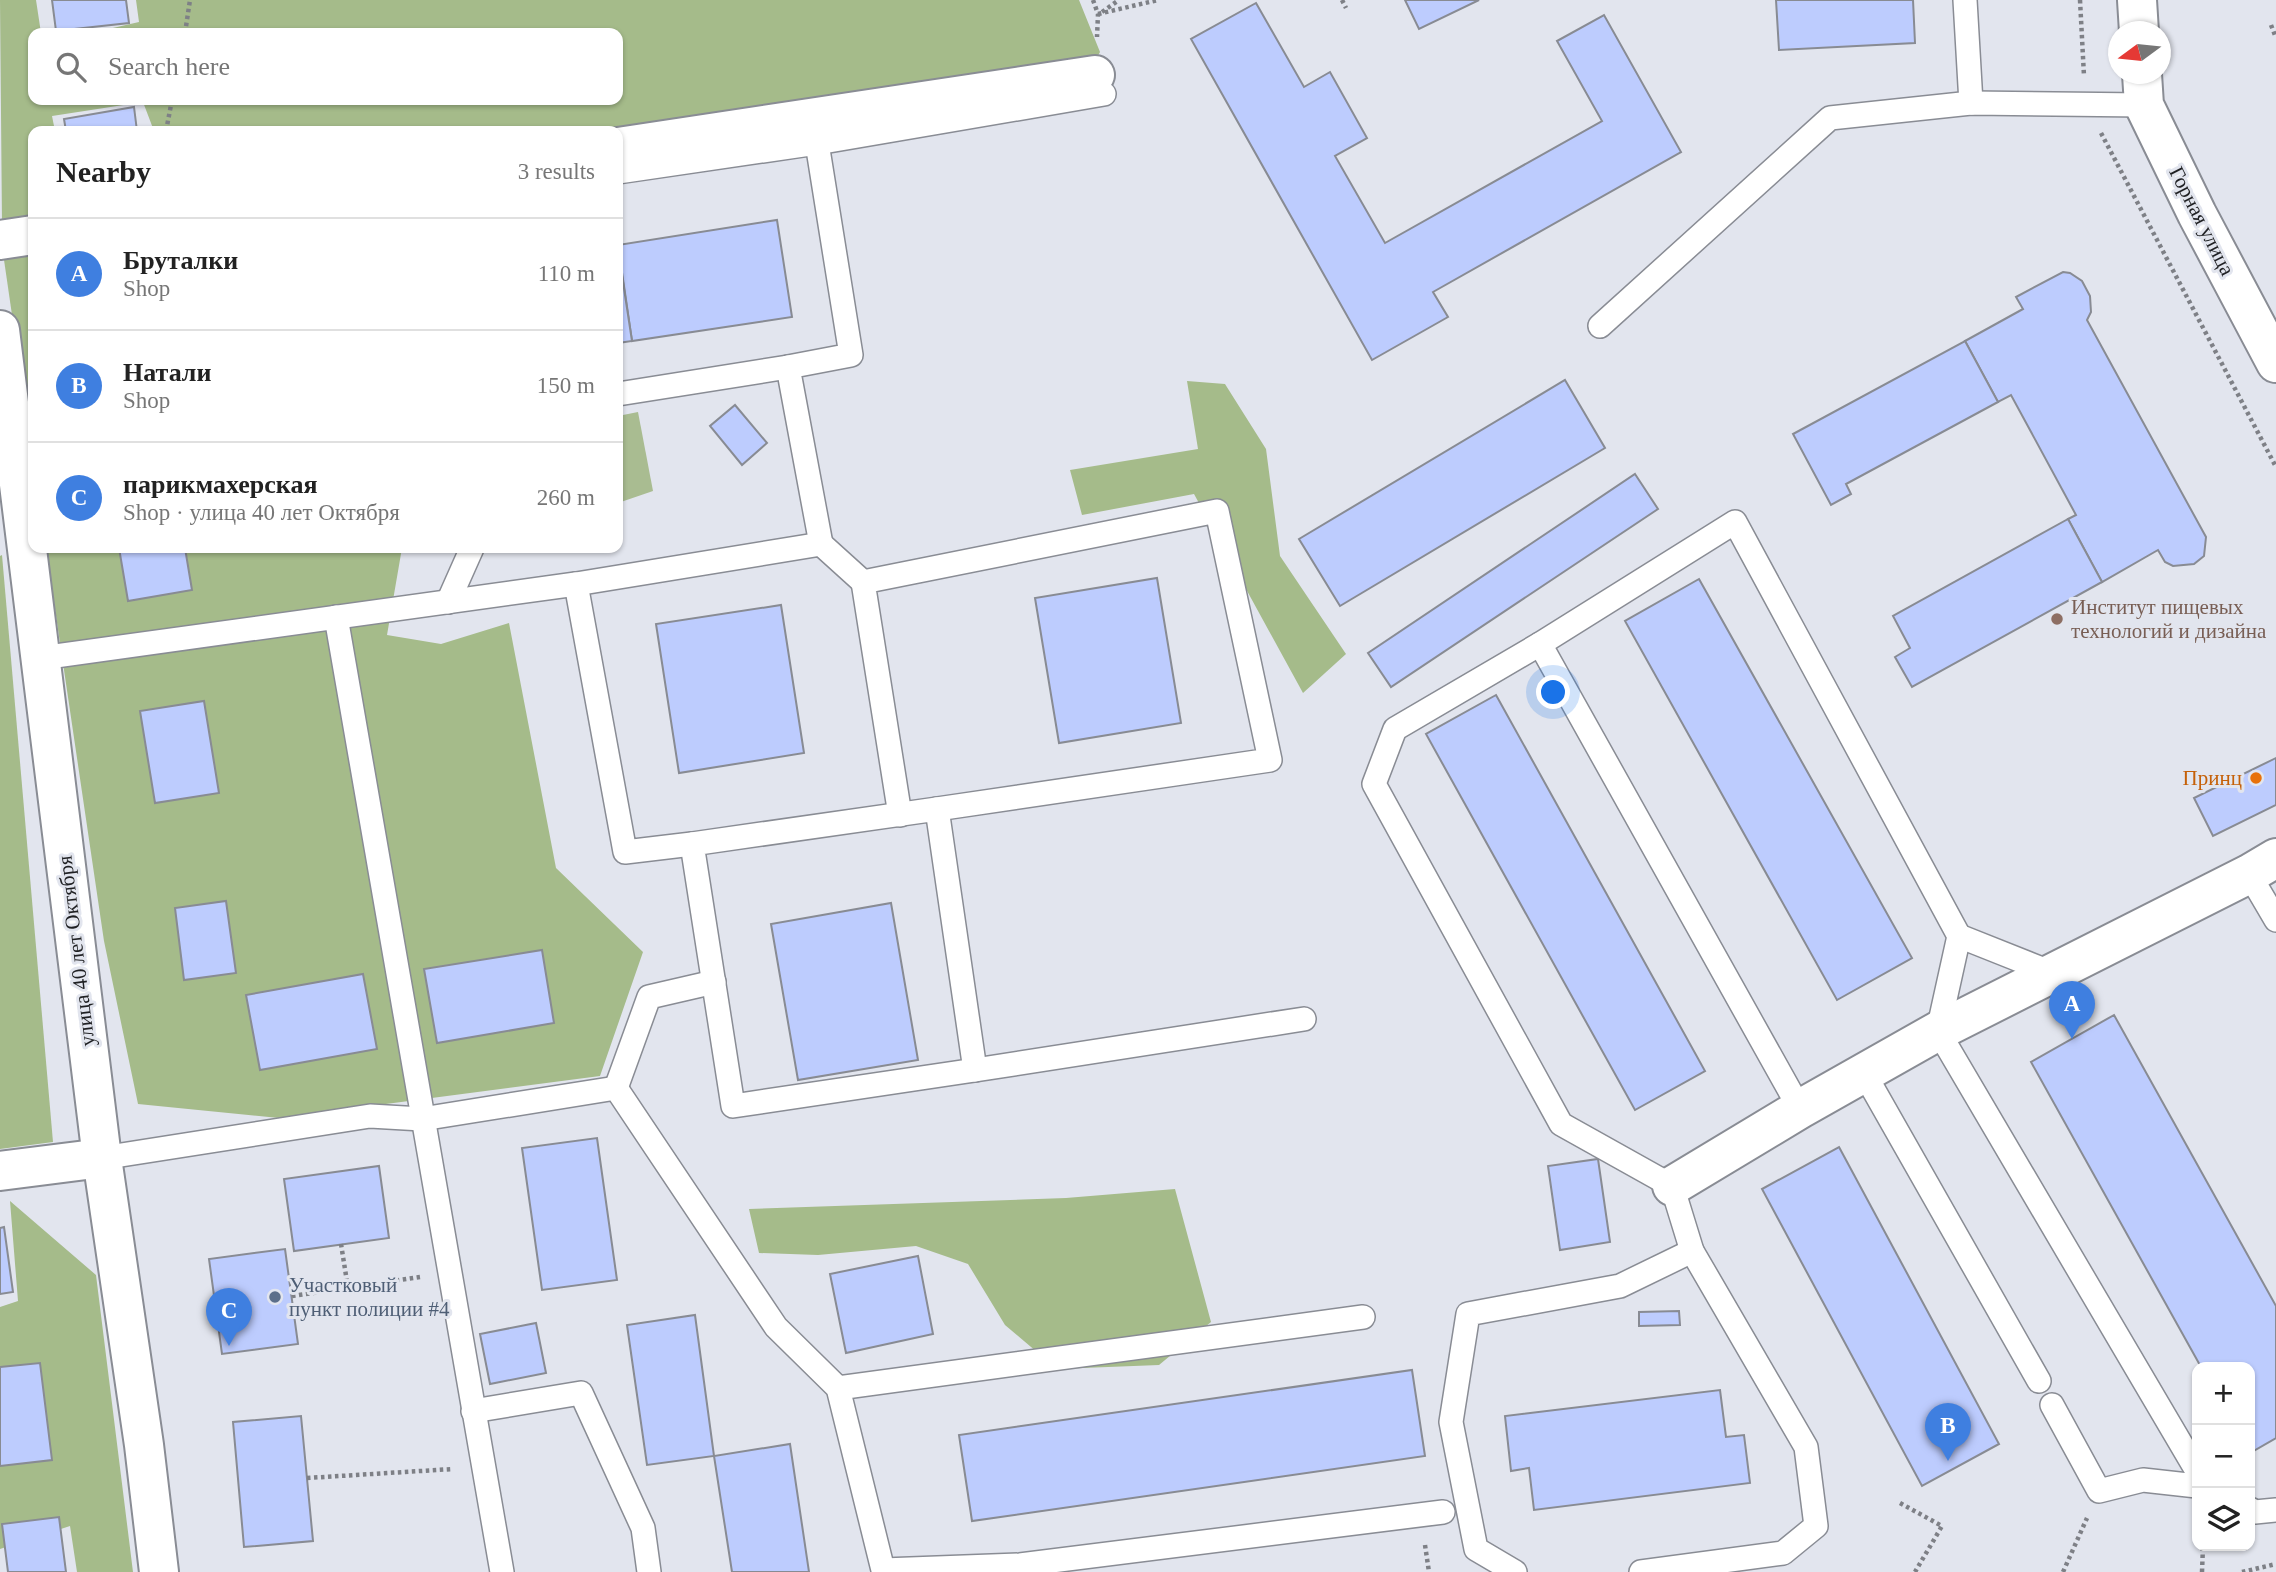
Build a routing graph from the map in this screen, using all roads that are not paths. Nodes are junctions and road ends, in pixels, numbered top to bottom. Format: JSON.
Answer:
{"nodes":[{"id":1,"x":1965,"y":0,"type":"edge"},
{"id":2,"x":2137,"y":0,"type":"edge"},
{"id":3,"x":2138,"y":21,"type":"edge"},
{"id":4,"x":1099,"y":84,"type":"joint"},
{"id":5,"x":2143,"y":89,"type":"edge"},
{"id":6,"x":1971,"y":103,"type":"junction"},
{"id":7,"x":817,"y":143,"type":"junction"},
{"id":8,"x":623,"y":146,"type":"edge"},
{"id":9,"x":623,"y":172,"type":"edge"},
{"id":10,"x":28,"y":236,"type":"edge"},
{"id":11,"x":0,"y":240,"type":"edge"},
{"id":12,"x":1600,"y":326,"type":"dead end"},
{"id":13,"x":0,"y":330,"type":"edge"},
{"id":14,"x":2276,"y":363,"type":"edge"},
{"id":15,"x":788,"y":367,"type":"junction"},
{"id":16,"x":623,"y":393,"type":"edge"},
{"id":17,"x":821,"y":544,"type":"junction"},
{"id":18,"x":470,"y":553,"type":"edge"},
{"id":19,"x":863,"y":582,"type":"junction"},
{"id":20,"x":576,"y":584,"type":"junction"},
{"id":21,"x":448,"y":602,"type":"junction"},
{"id":22,"x":336,"y":617,"type":"junction"},
{"id":23,"x":1540,"y":644,"type":"junction"},
{"id":24,"x":40,"y":658,"type":"junction"},
{"id":25,"x":937,"y":809,"type":"junction"},
{"id":26,"x":900,"y":815,"type":"junction"},
{"id":27,"x":692,"y":844,"type":"junction"},
{"id":28,"x":2262,"y":866,"type":"edge"},
{"id":29,"x":2276,"y":920,"type":"edge"},
{"id":30,"x":1959,"y":936,"type":"junction"},
{"id":31,"x":2052,"y":973,"type":"junction"},
{"id":32,"x":713,"y":982,"type":"junction"},
{"id":33,"x":1304,"y":1019,"type":"dead end"},
{"id":34,"x":1938,"y":1031,"type":"junction"},
{"id":35,"x":975,"y":1070,"type":"junction"},
{"id":36,"x":1864,"y":1073,"type":"junction"},
{"id":37,"x":616,"y":1088,"type":"junction"},
{"id":38,"x":1800,"y":1109,"type":"junction"},
{"id":39,"x":422,"y":1119,"type":"junction"},
{"id":40,"x":102,"y":1158,"type":"junction"},
{"id":41,"x":0,"y":1171,"type":"edge"},
{"id":42,"x":1672,"y":1186,"type":"junction"},
{"id":43,"x":1692,"y":1251,"type":"junction"},
{"id":44,"x":1363,"y":1317,"type":"dead end"},
{"id":45,"x":2039,"y":1381,"type":"dead end"},
{"id":46,"x":838,"y":1388,"type":"junction"},
{"id":47,"x":2052,"y":1405,"type":"dead end"},
{"id":48,"x":473,"y":1412,"type":"junction"},
{"id":49,"x":2192,"y":1463,"type":"edge"},
{"id":50,"x":2192,"y":1485,"type":"edge"},
{"id":51,"x":2276,"y":1510,"type":"edge"},
{"id":52,"x":2255,"y":1512,"type":"edge"},
{"id":53,"x":1443,"y":1513,"type":"dead end"},
{"id":54,"x":1021,"y":1569,"type":"edge"},
{"id":55,"x":883,"y":1571,"type":"edge"},
{"id":56,"x":159,"y":1572,"type":"edge"},
{"id":57,"x":502,"y":1572,"type":"edge"},
{"id":58,"x":649,"y":1572,"type":"edge"},
{"id":59,"x":1515,"y":1572,"type":"edge"},
{"id":60,"x":1641,"y":1572,"type":"edge"}],
"edges":[{"from":1,"to":6,"type":"lane"},
{"from":2,"to":3,"type":"street"},
{"from":4,"to":7,"type":"lane"},
{"from":4,"to":8,"type":"street"},
{"from":5,"to":6,"type":"lane"},
{"from":5,"to":14,"type":"street","name":"Горная улица"},
{"from":6,"to":12,"type":"lane"},
{"from":7,"to":9,"type":"lane"},
{"from":7,"to":15,"type":"lane"},
{"from":10,"to":11,"type":"street"},
{"from":13,"to":24,"type":"street","name":"улица 40 лет Октября"},
{"from":15,"to":16,"type":"lane"},
{"from":15,"to":17,"type":"lane"},
{"from":17,"to":19,"type":"lane"},
{"from":17,"to":20,"type":"lane"},
{"from":18,"to":21,"type":"lane"},
{"from":19,"to":25,"type":"lane"},
{"from":19,"to":26,"type":"lane"},
{"from":20,"to":21,"type":"lane"},
{"from":20,"to":27,"type":"lane"},
{"from":21,"to":22,"type":"lane"},
{"from":22,"to":24,"type":"lane"},
{"from":22,"to":39,"type":"lane"},
{"from":23,"to":30,"type":"lane"},
{"from":23,"to":38,"type":"lane"},
{"from":23,"to":42,"type":"lane"},
{"from":24,"to":40,"type":"street","name":"улица 40 лет Октября"},
{"from":25,"to":26,"type":"lane"},
{"from":25,"to":35,"type":"lane"},
{"from":26,"to":27,"type":"lane"},
{"from":27,"to":32,"type":"lane"},
{"from":28,"to":29,"type":"lane"},
{"from":28,"to":31,"type":"street"},
{"from":30,"to":31,"type":"lane"},
{"from":30,"to":34,"type":"lane"},
{"from":31,"to":34,"type":"street"},
{"from":32,"to":35,"type":"lane"},
{"from":32,"to":37,"type":"lane"},
{"from":33,"to":35,"type":"lane"},
{"from":34,"to":36,"type":"street"},
{"from":34,"to":49,"type":"lane"},
{"from":36,"to":38,"type":"street"},
{"from":36,"to":45,"type":"lane"},
{"from":37,"to":39,"type":"lane"},
{"from":37,"to":46,"type":"lane"},
{"from":38,"to":42,"type":"street"},
{"from":39,"to":40,"type":"lane"},
{"from":39,"to":48,"type":"lane"},
{"from":40,"to":41,"type":"street"},
{"from":40,"to":56,"type":"street","name":"улица 40 лет Октября"},
{"from":42,"to":43,"type":"lane"},
{"from":43,"to":59,"type":"lane"},
{"from":43,"to":60,"type":"lane"},
{"from":44,"to":46,"type":"lane"},
{"from":46,"to":55,"type":"lane"},
{"from":47,"to":50,"type":"lane"},
{"from":48,"to":57,"type":"lane"},
{"from":48,"to":58,"type":"lane"},
{"from":51,"to":52,"type":"lane"},
{"from":53,"to":54,"type":"lane"},
{"from":54,"to":55,"type":"lane"}]}
